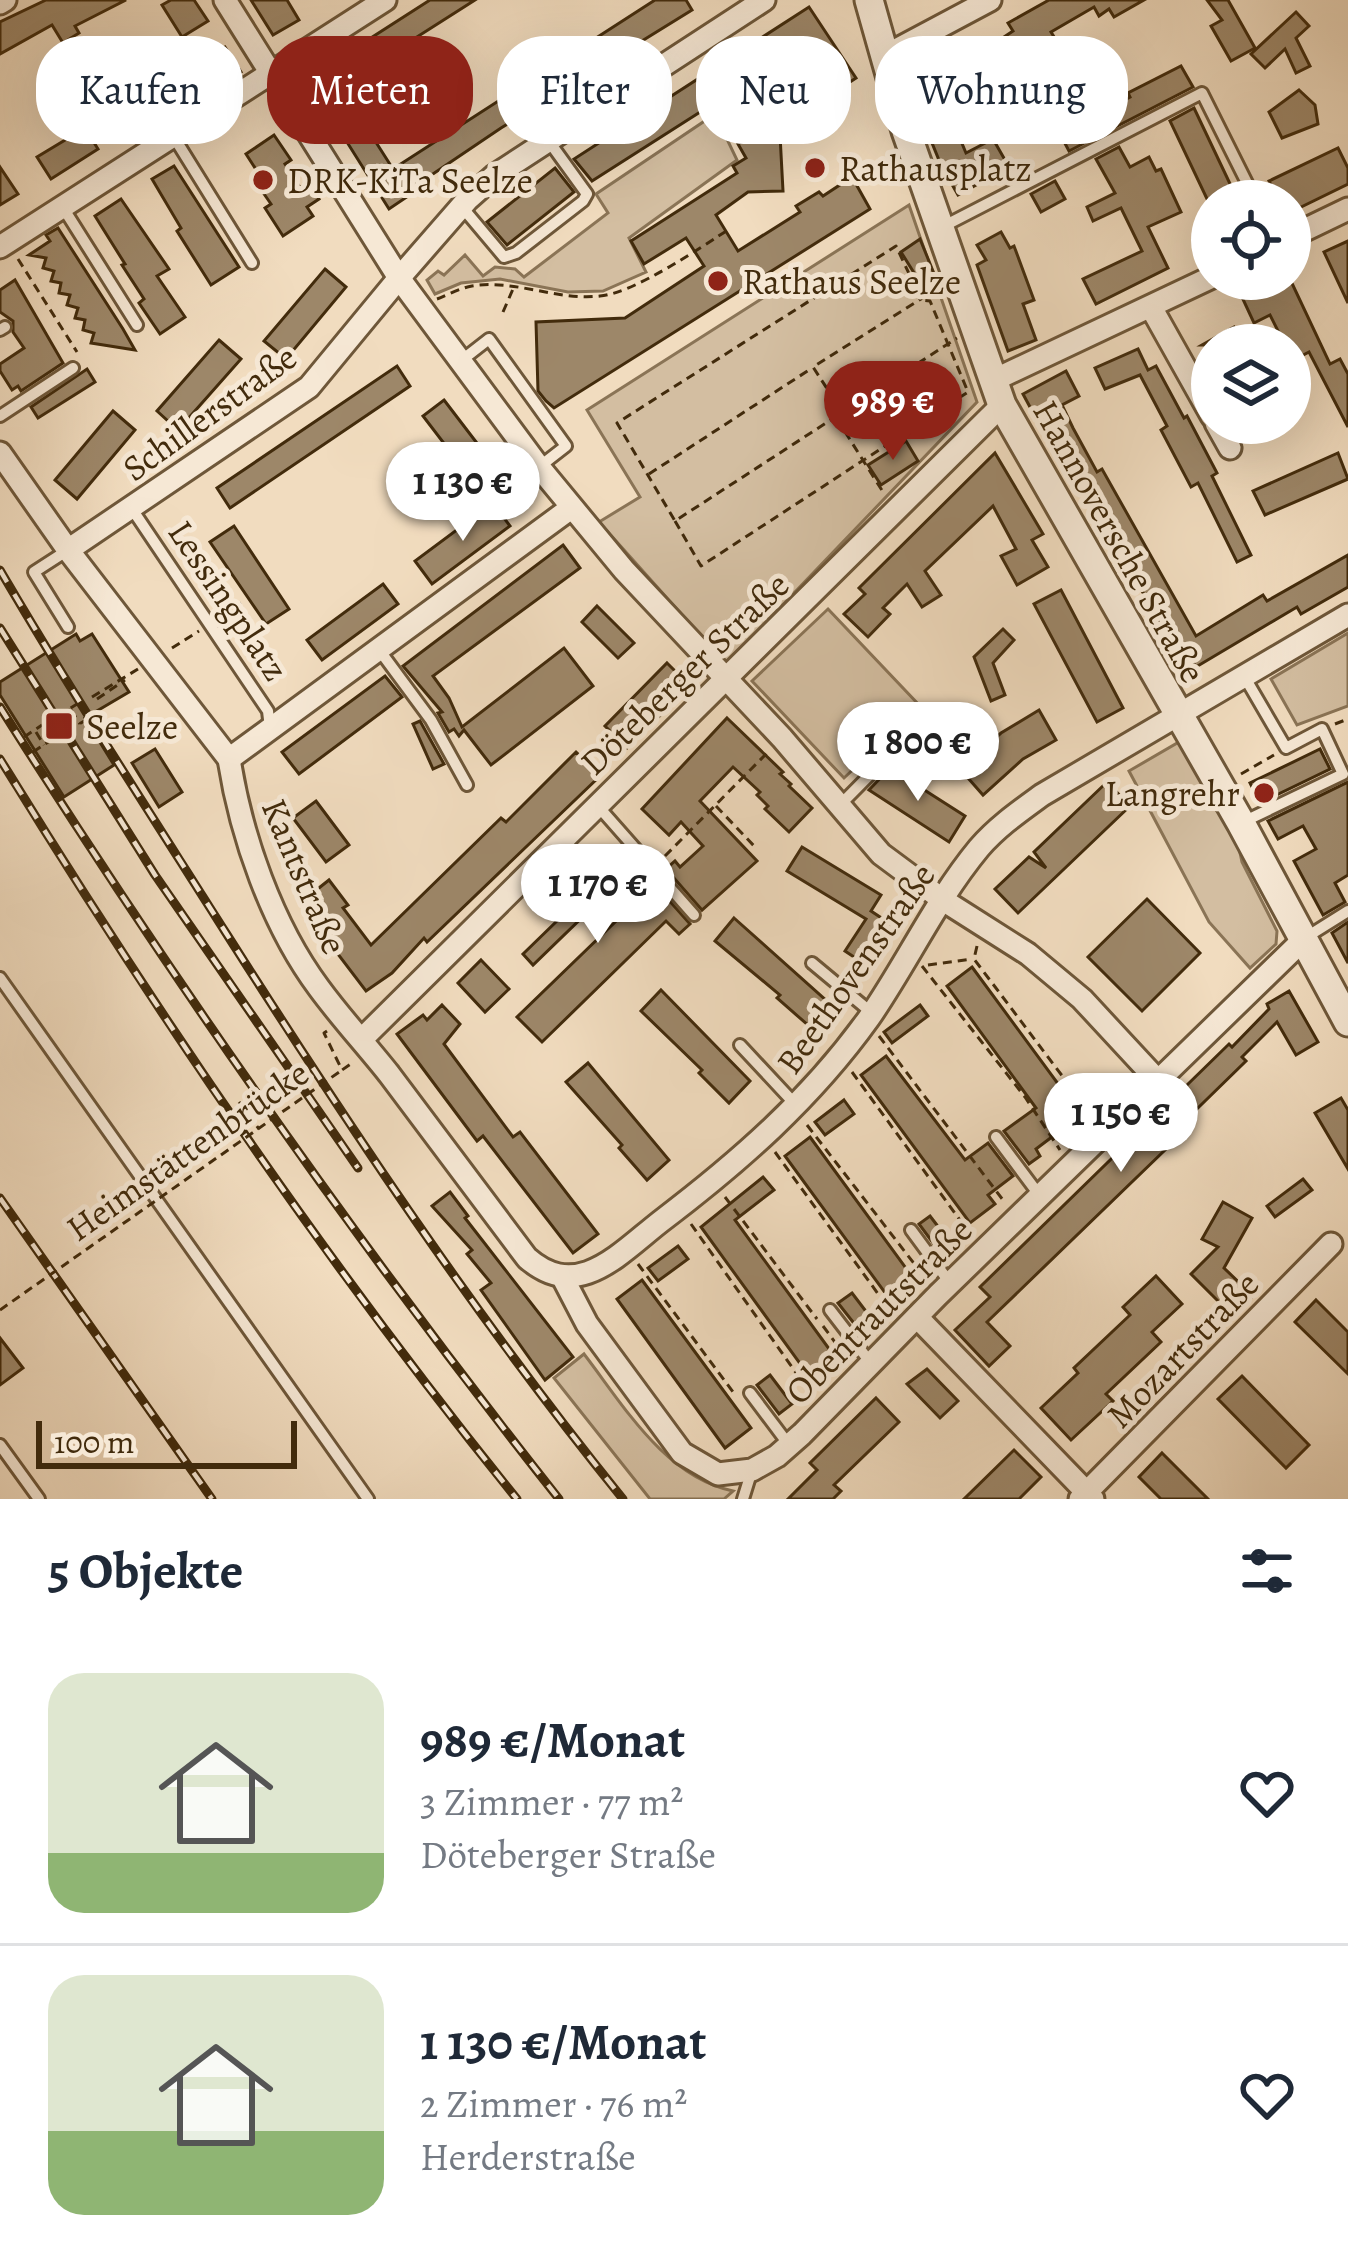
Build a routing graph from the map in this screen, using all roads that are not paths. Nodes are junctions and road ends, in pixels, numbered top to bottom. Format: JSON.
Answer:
{"nodes":[{"id":1,"x":224,"y":0,"type":"edge"},
{"id":2,"x":385,"y":0,"type":"edge"},
{"id":3,"x":764,"y":0,"type":"edge"},
{"id":4,"x":869,"y":0,"type":"edge"},
{"id":5,"x":990,"y":0,"type":"edge"},
{"id":6,"x":328,"y":36,"type":"edge"},
{"id":7,"x":878,"y":36,"type":"edge"},
{"id":8,"x":922,"y":36,"type":"edge"},
{"id":9,"x":672,"y":60,"type":"edge"},
{"id":10,"x":267,"y":67,"type":"edge"},
{"id":11,"x":157,"y":144,"type":"edge"},
{"id":12,"x":178,"y":144,"type":"edge"},
{"id":13,"x":315,"y":144,"type":"edge"},
{"id":14,"x":542,"y":144,"type":"edge"},
{"id":15,"x":551,"y":144,"type":"edge"},
{"id":16,"x":911,"y":144,"type":"edge"},
{"id":17,"x":1246,"y":180,"type":"edge"},
{"id":18,"x":62,"y":206,"type":"junction"},
{"id":19,"x":462,"y":207,"type":"junction"},
{"id":20,"x":1348,"y":209,"type":"edge"},
{"id":21,"x":1311,"y":227,"type":"edge"},
{"id":22,"x":939,"y":229,"type":"junction"},
{"id":23,"x":4,"y":244,"type":"edge"},
{"id":24,"x":252,"y":263,"type":"dead end"},
{"id":25,"x":399,"y":278,"type":"junction"},
{"id":26,"x":1191,"y":288,"type":"edge"},
{"id":27,"x":1152,"y":309,"type":"junction"},
{"id":28,"x":137,"y":325,"type":"dead end"},
{"id":29,"x":459,"y":362,"type":"junction"},
{"id":30,"x":73,"y":368,"type":"road end"},
{"id":31,"x":1191,"y":378,"type":"edge"},
{"id":32,"x":998,"y":393,"type":"junction"},
{"id":33,"x":0,"y":416,"type":"edge"},
{"id":34,"x":1228,"y":444,"type":"edge"},
{"id":35,"x":1230,"y":448,"type":"dead end"},
{"id":36,"x":0,"y":453,"type":"edge"},
{"id":37,"x":539,"y":467,"type":"junction"},
{"id":38,"x":131,"y":508,"type":"junction"},
{"id":39,"x":572,"y":508,"type":"junction"},
{"id":40,"x":68,"y":550,"type":"junction"},
{"id":41,"x":1348,"y":615,"type":"edge"},
{"id":42,"x":68,"y":627,"type":"dead end"},
{"id":43,"x":380,"y":651,"type":"junction"},
{"id":44,"x":1244,"y":676,"type":"junction"},
{"id":45,"x":728,"y":678,"type":"junction"},
{"id":46,"x":1177,"y":715,"type":"junction"},
{"id":47,"x":922,"y":722,"type":"dead end"},
{"id":48,"x":270,"y":728,"type":"junction"},
{"id":49,"x":229,"y":759,"type":"junction"},
{"id":50,"x":466,"y":785,"type":"dead end"},
{"id":51,"x":597,"y":805,"type":"junction"},
{"id":52,"x":840,"y":806,"type":"junction"},
{"id":53,"x":1241,"y":823,"type":"junction"},
{"id":54,"x":943,"y":900,"type":"junction"},
{"id":55,"x":1348,"y":911,"type":"edge"},
{"id":56,"x":694,"y":915,"type":"dead end"},
{"id":57,"x":1304,"y":939,"type":"junction"},
{"id":58,"x":812,"y":963,"type":"dead end"},
{"id":59,"x":0,"y":978,"type":"edge"},
{"id":60,"x":869,"y":1017,"type":"junction"},
{"id":61,"x":1347,"y":1018,"type":"edge"},
{"id":62,"x":362,"y":1039,"type":"junction"},
{"id":63,"x":740,"y":1045,"type":"dead end"},
{"id":64,"x":1159,"y":1082,"type":"junction"},
{"id":65,"x":796,"y":1108,"type":"junction"},
{"id":66,"x":996,"y":1136,"type":"dead end"},
{"id":67,"x":1040,"y":1196,"type":"junction"},
{"id":68,"x":911,"y":1230,"type":"dead end"},
{"id":69,"x":1330,"y":1244,"type":"dead end"},
{"id":70,"x":563,"y":1278,"type":"junction"},
{"id":71,"x":944,"y":1289,"type":"junction"},
{"id":72,"x":830,"y":1310,"type":"dead end"},
{"id":73,"x":910,"y":1323,"type":"junction"},
{"id":74,"x":864,"y":1368,"type":"junction"},
{"id":75,"x":743,"y":1395,"type":"road end"},
{"id":76,"x":0,"y":1445,"type":"edge"},
{"id":77,"x":789,"y":1445,"type":"junction"},
{"id":78,"x":752,"y":1470,"type":"junction"},
{"id":79,"x":1087,"y":1497,"type":"edge"},
{"id":80,"x":39,"y":1499,"type":"edge"},
{"id":81,"x":368,"y":1499,"type":"edge"},
{"id":82,"x":743,"y":1499,"type":"edge"}],
"edges":[{"from":1,"to":10,"type":"street"},
{"from":2,"to":6,"type":"street"},
{"from":3,"to":9,"type":"street","name":"Schillerstraße"},
{"from":4,"to":7,"type":"street","name":"Hannoversche Straße"},
{"from":5,"to":8,"type":"street"},
{"from":11,"to":18,"type":"street"},
{"from":12,"to":24,"type":"lane"},
{"from":13,"to":25,"type":"street"},
{"from":14,"to":19,"type":"street","name":"Schillerstraße"},
{"from":15,"to":19,"type":"lane"},
{"from":16,"to":22,"type":"street","name":"Hannoversche Straße"},
{"from":17,"to":22,"type":"lane"},
{"from":18,"to":23,"type":"street"},
{"from":18,"to":28,"type":"lane"},
{"from":19,"to":25,"type":"street","name":"Schillerstraße"},
{"from":20,"to":21,"type":"street"},
{"from":22,"to":32,"type":"street","name":"Hannoversche Straße"},
{"from":25,"to":29,"type":"street"},
{"from":25,"to":38,"type":"street","name":"Schillerstraße"},
{"from":26,"to":27,"type":"street"},
{"from":27,"to":31,"type":"street"},
{"from":27,"to":32,"type":"street"},
{"from":29,"to":37,"type":"street"},
{"from":29,"to":37,"type":"lane"},
{"from":30,"to":33,"type":"lane"},
{"from":32,"to":45,"type":"street","name":"Döteberger Straße"},
{"from":32,"to":46,"type":"street","name":"Hannoversche Straße"},
{"from":34,"to":35,"type":"street"},
{"from":36,"to":40,"type":"street","name":"Kantstraße"},
{"from":37,"to":39,"type":"street"},
{"from":38,"to":40,"type":"street","name":"Schillerstraße"},
{"from":38,"to":48,"type":"lane","name":"Lessingplatz"},
{"from":39,"to":43,"type":"street"},
{"from":39,"to":45,"type":"street"},
{"from":40,"to":42,"type":"lane"},
{"from":40,"to":49,"type":"street","name":"Kantstraße"},
{"from":41,"to":44,"type":"street","name":"Beethovenstraße"},
{"from":43,"to":48,"type":"street"},
{"from":43,"to":50,"type":"lane"},
{"from":44,"to":46,"type":"street","name":"Beethovenstraße"},
{"from":44,"to":53,"type":"lane"},
{"from":45,"to":51,"type":"street","name":"Döteberger Straße"},
{"from":45,"to":52,"type":"street"},
{"from":46,"to":53,"type":"street","name":"Hannoversche Straße"},
{"from":46,"to":54,"type":"street","name":"Beethovenstraße"},
{"from":47,"to":52,"type":"lane"},
{"from":48,"to":49,"type":"street"},
{"from":49,"to":62,"type":"street","name":"Kantstraße"},
{"from":51,"to":56,"type":"lane"},
{"from":51,"to":62,"type":"street","name":"Döteberger Straße"},
{"from":52,"to":54,"type":"street"},
{"from":53,"to":57,"type":"street","name":"Hannoversche Straße"},
{"from":54,"to":60,"type":"street","name":"Beethovenstraße"},
{"from":54,"to":64,"type":"street"},
{"from":55,"to":57,"type":"lane"},
{"from":57,"to":61,"type":"street","name":"Hannoversche Straße"},
{"from":57,"to":64,"type":"street","name":"Obentrautstraße"},
{"from":58,"to":60,"type":"lane"},
{"from":59,"to":81,"type":"lane"},
{"from":60,"to":65,"type":"street","name":"Beethovenstraße"},
{"from":62,"to":70,"type":"street","name":"Kantstraße"},
{"from":63,"to":65,"type":"lane"},
{"from":64,"to":67,"type":"street","name":"Obentrautstraße"},
{"from":65,"to":70,"type":"street","name":"Beethovenstraße"},
{"from":66,"to":67,"type":"lane"},
{"from":67,"to":71,"type":"street","name":"Obentrautstraße"},
{"from":68,"to":71,"type":"lane"},
{"from":69,"to":79,"type":"street","name":"Mozartstraße"},
{"from":70,"to":78,"type":"street"},
{"from":71,"to":73,"type":"street","name":"Obentrautstraße"},
{"from":72,"to":74,"type":"lane"},
{"from":73,"to":74,"type":"street","name":"Obentrautstraße"},
{"from":73,"to":79,"type":"street"},
{"from":74,"to":77,"type":"street","name":"Obentrautstraße"},
{"from":75,"to":77,"type":"lane"},
{"from":76,"to":80,"type":"lane"},
{"from":77,"to":78,"type":"street","name":"Obentrautstraße"},
{"from":78,"to":82,"type":"lane"}]}
